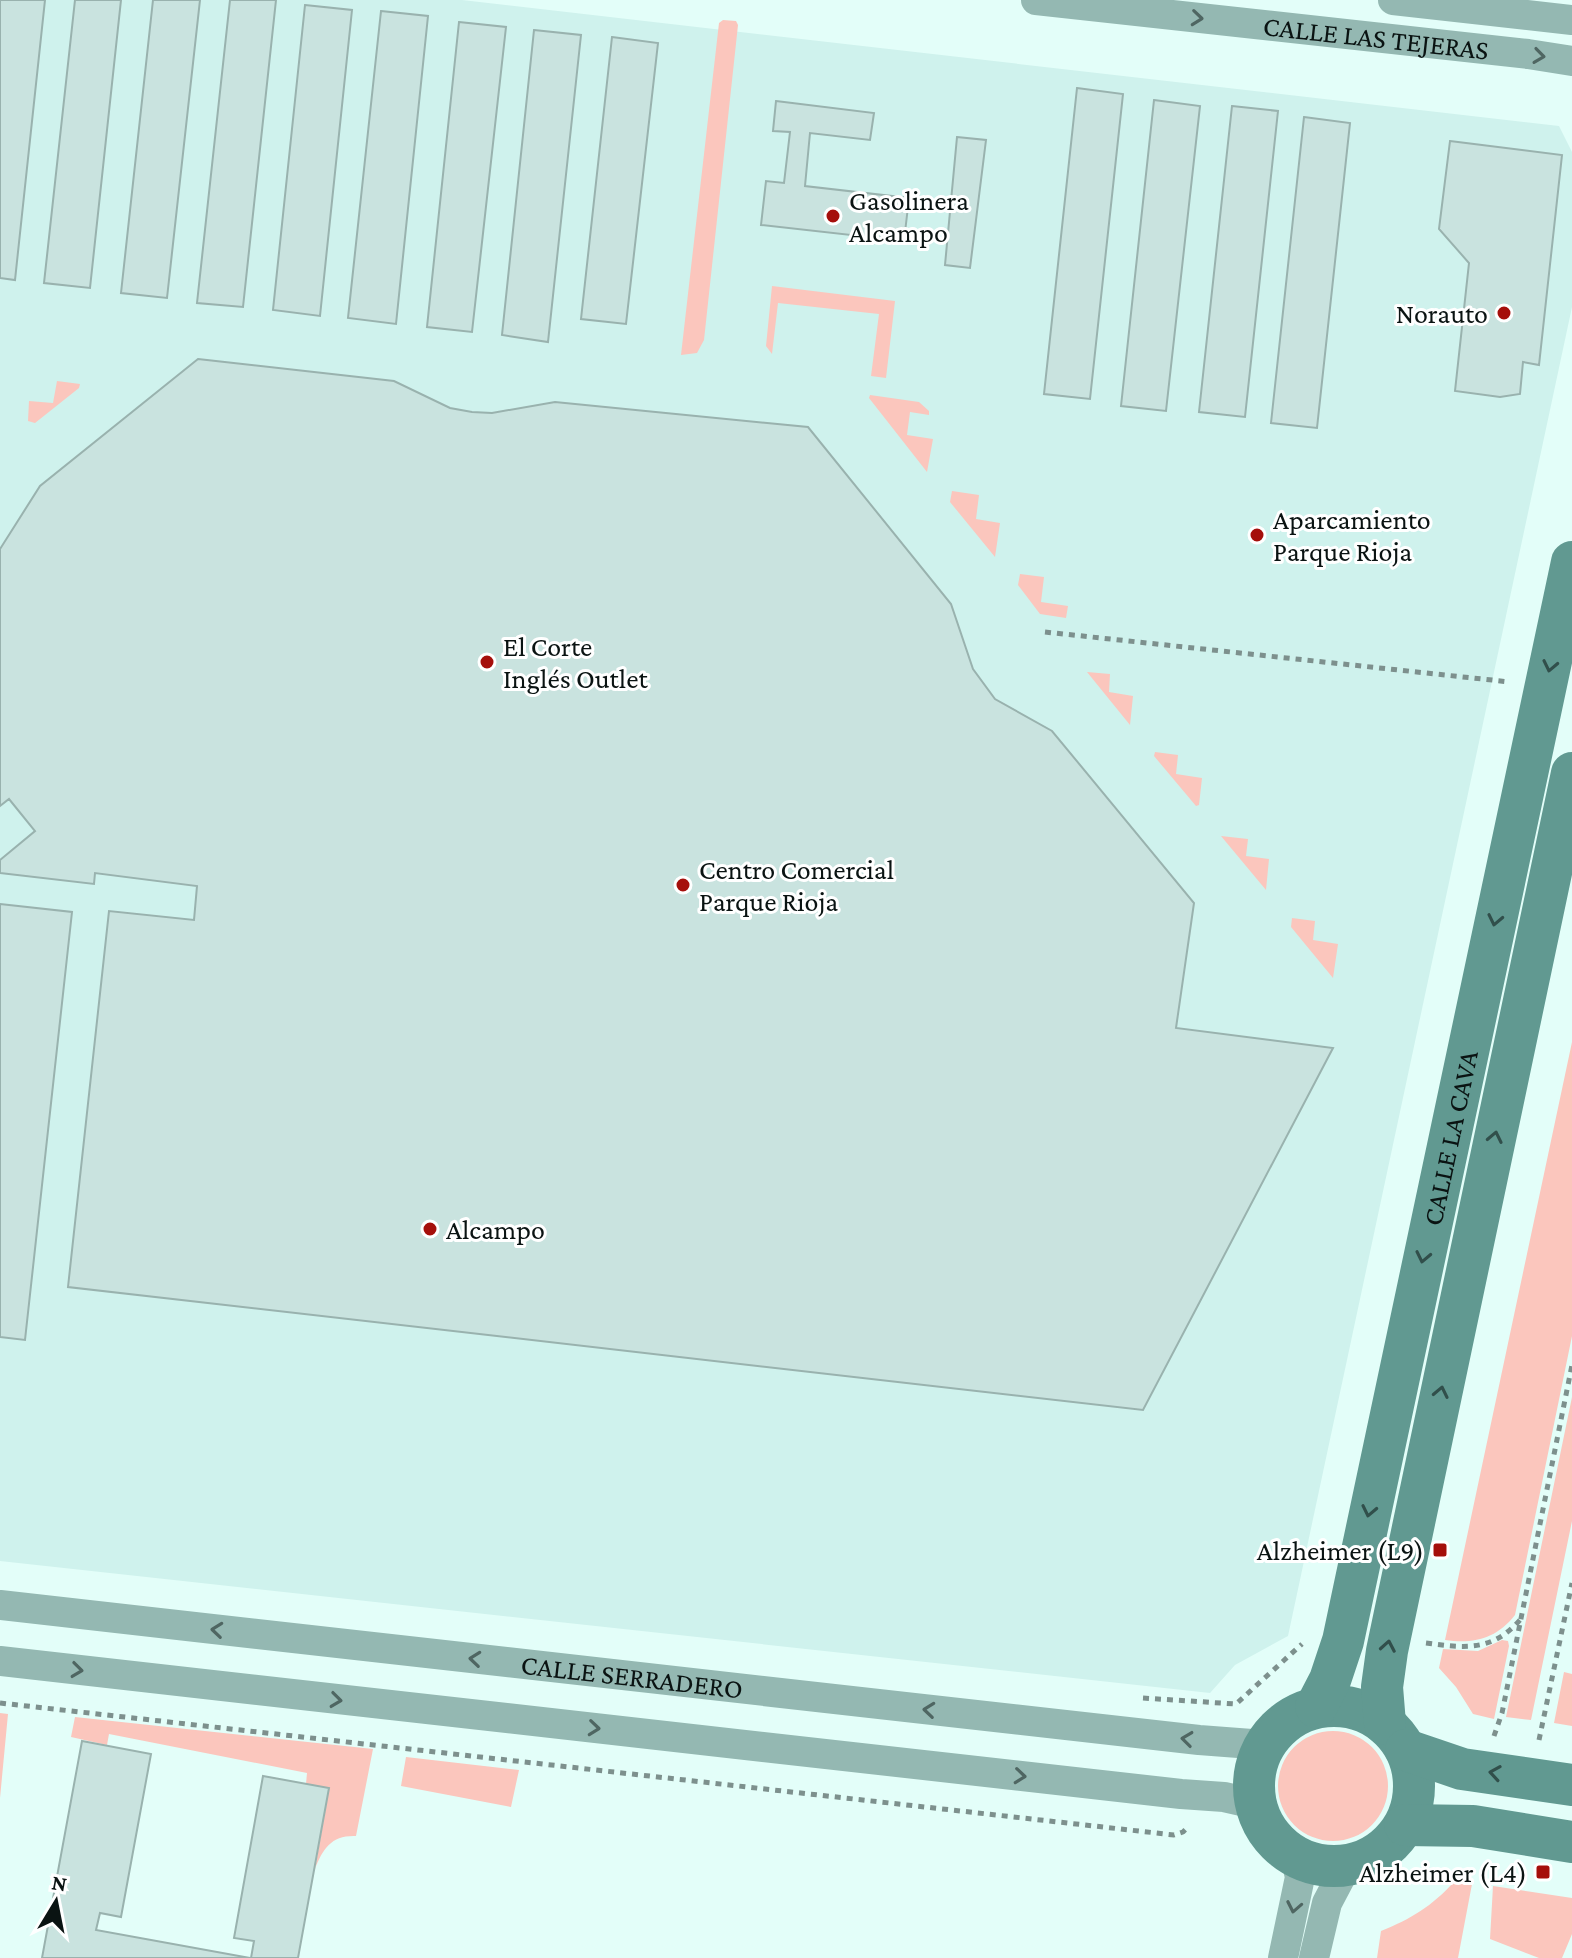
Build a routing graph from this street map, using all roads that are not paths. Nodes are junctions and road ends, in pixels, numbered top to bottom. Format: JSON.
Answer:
{"nodes":[{"id":1,"x":1036,"y":0,"type":"edge"},
{"id":2,"x":1393,"y":0,"type":"edge"},
{"id":3,"x":1572,"y":20,"type":"edge"},
{"id":4,"x":1572,"y":61,"type":"edge"},
{"id":5,"x":1572,"y":562,"type":"edge"},
{"id":6,"x":1572,"y":773,"type":"edge"},
{"id":7,"x":0,"y":1605,"type":"edge"},
{"id":8,"x":0,"y":1661,"type":"edge"},
{"id":9,"x":1316,"y":1707,"type":"junction"},
{"id":10,"x":1396,"y":1737,"type":"junction"},
{"id":11,"x":1265,"y":1745,"type":"junction"},
{"id":12,"x":1572,"y":1785,"type":"edge"},
{"id":13,"x":1255,"y":1804,"type":"junction"},
{"id":14,"x":1405,"y":1825,"type":"junction"},
{"id":15,"x":1572,"y":1842,"type":"edge"},
{"id":16,"x":1295,"y":1856,"type":"junction"},
{"id":17,"x":1347,"y":1865,"type":"junction"},
{"id":18,"x":1283,"y":1958,"type":"edge"},
{"id":19,"x":1314,"y":1958,"type":"edge"}],
"edges":[{"from":1,"to":4,"type":"street","name":"CALLE LAS TEJERAS","one_way":true},
{"from":2,"to":3,"type":"street","name":"CALLE LAS TEJERAS"},
{"from":5,"to":9,"type":"main road","name":"CALLE LA CAVA","one_way":true},
{"from":10,"to":6,"type":"main road","name":"CALLE LA CAVA","one_way":true},
{"from":11,"to":7,"type":"street","name":"CALLE SERRADERO","one_way":true},
{"from":8,"to":13,"type":"street","name":"CALLE SERRADERO","one_way":true},
{"from":9,"to":10,"type":"main road"},
{"from":9,"to":11,"type":"main road"},
{"from":12,"to":10,"type":"main road","one_way":true},
{"from":10,"to":14,"type":"main road"},
{"from":11,"to":13,"type":"main road"},
{"from":13,"to":16,"type":"main road"},
{"from":14,"to":15,"type":"main road"},
{"from":14,"to":17,"type":"main road"},
{"from":16,"to":17,"type":"main road"},
{"from":16,"to":18,"type":"street","one_way":true},
{"from":17,"to":19,"type":"street"}]}
